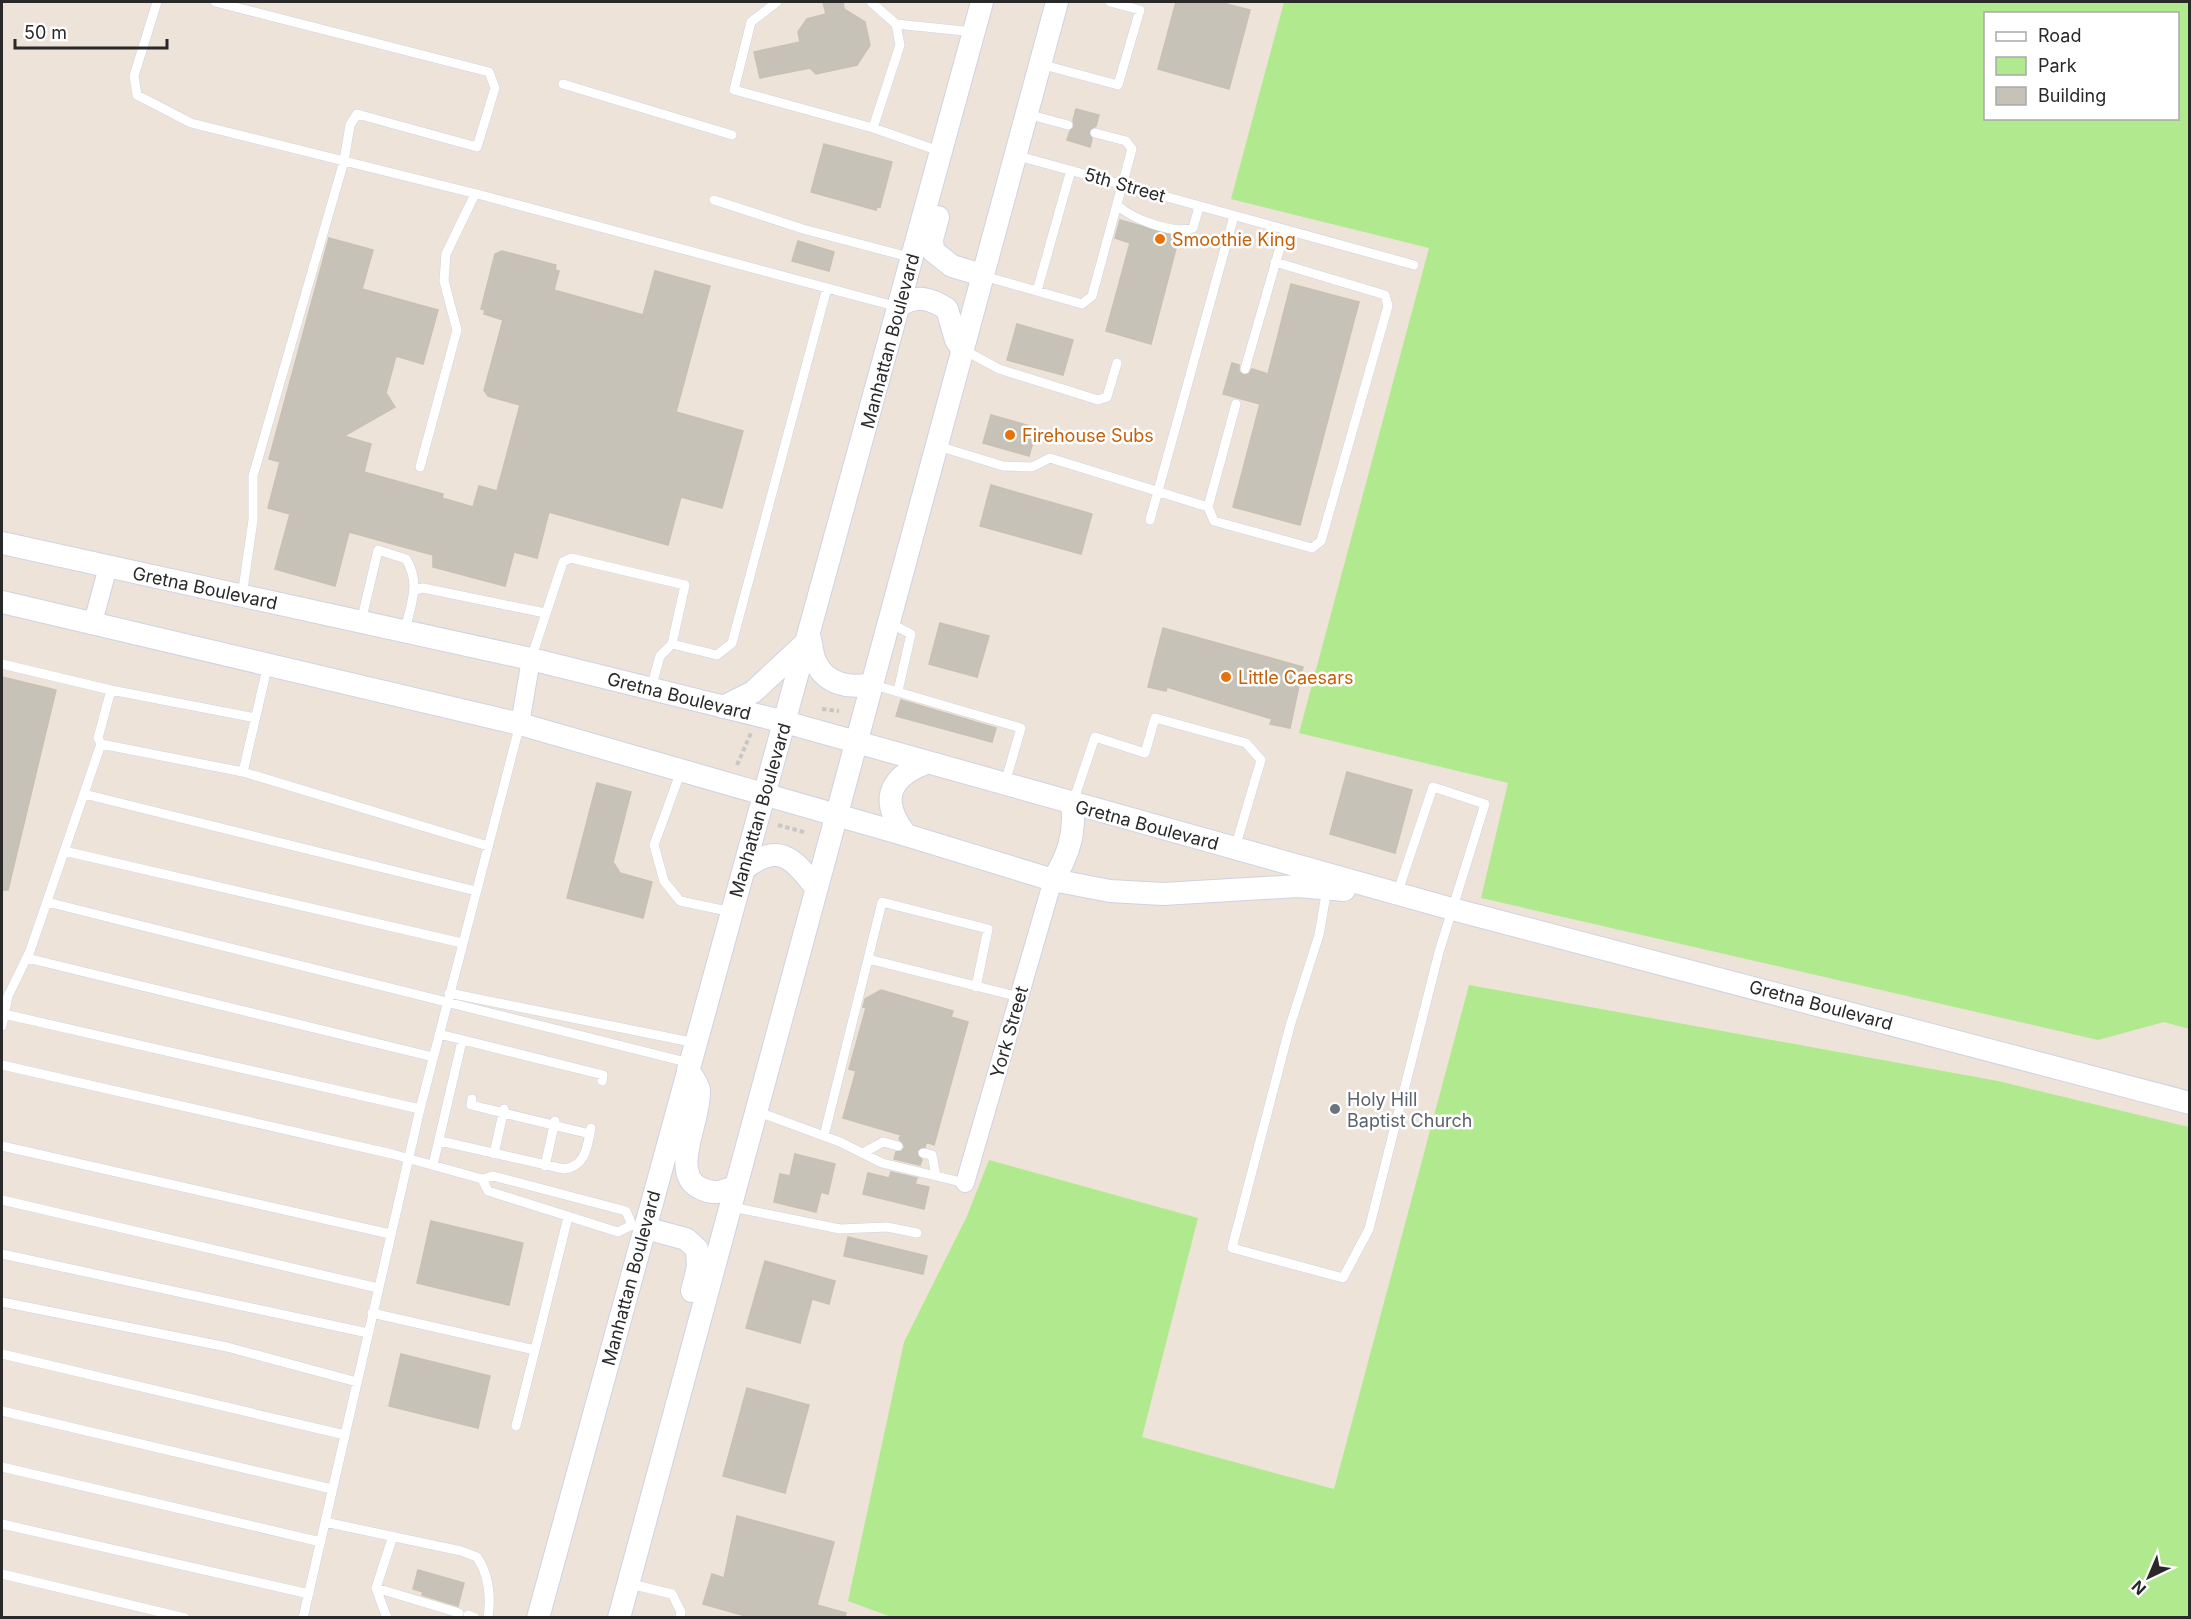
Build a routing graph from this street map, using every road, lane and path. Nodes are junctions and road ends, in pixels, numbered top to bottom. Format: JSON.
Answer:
{"nodes":[{"id":1,"x":157,"y":2,"type":"edge"},
{"id":2,"x":215,"y":2,"type":"edge"},
{"id":3,"x":777,"y":2,"type":"edge"},
{"id":4,"x":870,"y":2,"type":"edge"},
{"id":5,"x":982,"y":2,"type":"edge"},
{"id":6,"x":1057,"y":2,"type":"edge"},
{"id":7,"x":1110,"y":2,"type":"edge"},
{"id":8,"x":896,"y":24,"type":"junction"},
{"id":9,"x":974,"y":33,"type":"junction"},
{"id":10,"x":1040,"y":64,"type":"junction"},
{"id":11,"x":563,"y":84,"type":"dead end"},
{"id":12,"x":1026,"y":114,"type":"junction"},
{"id":13,"x":1068,"y":125,"type":"dead end"},
{"id":14,"x":873,"y":128,"type":"junction"},
{"id":15,"x":1095,"y":133,"type":"dead end"},
{"id":16,"x":732,"y":135,"type":"dead end"},
{"id":17,"x":942,"y":152,"type":"junction"},
{"id":18,"x":1015,"y":155,"type":"junction"},
{"id":19,"x":344,"y":161,"type":"junction"},
{"id":20,"x":1071,"y":170,"type":"junction"},
{"id":21,"x":1123,"y":185,"type":"junction"},
{"id":22,"x":476,"y":194,"type":"junction"},
{"id":23,"x":714,"y":200,"type":"dead end"},
{"id":24,"x":1117,"y":205,"type":"junction"},
{"id":25,"x":1199,"y":207,"type":"junction"},
{"id":26,"x":1234,"y":216,"type":"junction"},
{"id":27,"x":1285,"y":230,"type":"junction"},
{"id":28,"x":913,"y":258,"type":"junction"},
{"id":29,"x":1275,"y":262,"type":"junction"},
{"id":30,"x":1414,"y":265,"type":"dead end"},
{"id":31,"x":982,"y":275,"type":"junction"},
{"id":32,"x":827,"y":288,"type":"junction"},
{"id":33,"x":1038,"y":291,"type":"junction"},
{"id":34,"x":898,"y":307,"type":"junction"},
{"id":35,"x":962,"y":349,"type":"junction"},
{"id":36,"x":1118,"y":363,"type":"dead end"},
{"id":37,"x":1245,"y":369,"type":"dead end"},
{"id":38,"x":1236,"y":404,"type":"dead end"},
{"id":39,"x":936,"y":445,"type":"junction"},
{"id":40,"x":420,"y":467,"type":"dead end"},
{"id":41,"x":1157,"y":492,"type":"junction"},
{"id":42,"x":1208,"y":507,"type":"junction"},
{"id":43,"x":1150,"y":520,"type":"dead end"},
{"id":44,"x":2,"y":543,"type":"edge"},
{"id":45,"x":108,"y":567,"type":"junction"},
{"id":46,"x":414,"y":590,"type":"junction"},
{"id":47,"x":242,"y":596,"type":"junction"},
{"id":48,"x":2,"y":602,"type":"edge"},
{"id":49,"x":545,"y":613,"type":"junction"},
{"id":50,"x":93,"y":622,"type":"junction"},
{"id":51,"x":361,"y":622,"type":"junction"},
{"id":52,"x":887,"y":622,"type":"junction"},
{"id":53,"x":404,"y":631,"type":"junction"},
{"id":54,"x":810,"y":639,"type":"junction"},
{"id":55,"x":672,"y":644,"type":"junction"},
{"id":56,"x":531,"y":658,"type":"junction"},
{"id":57,"x":2,"y":664,"type":"edge"},
{"id":58,"x":268,"y":664,"type":"junction"},
{"id":59,"x":870,"y":684,"type":"junction"},
{"id":60,"x":651,"y":689,"type":"junction"},
{"id":61,"x":111,"y":690,"type":"junction"},
{"id":62,"x":898,"y":691,"type":"junction"},
{"id":63,"x":723,"y":707,"type":"junction"},
{"id":64,"x":255,"y":718,"type":"junction"},
{"id":65,"x":785,"y":722,"type":"junction"},
{"id":66,"x":520,"y":724,"type":"junction"},
{"id":67,"x":752,"y":730,"type":"dead end"},
{"id":68,"x":855,"y":740,"type":"junction"},
{"id":69,"x":101,"y":744,"type":"junction"},
{"id":70,"x":926,"y":763,"type":"junction"},
{"id":71,"x":681,"y":771,"type":"junction"},
{"id":72,"x":243,"y":772,"type":"junction"},
{"id":73,"x":734,"y":772,"type":"dead end"},
{"id":74,"x":1005,"y":785,"type":"junction"},
{"id":75,"x":84,"y":794,"type":"junction"},
{"id":76,"x":764,"y":794,"type":"junction"},
{"id":77,"x":1072,"y":804,"type":"junction"},
{"id":78,"x":836,"y":816,"type":"junction"},
{"id":79,"x":778,"y":825,"type":"dead end"},
{"id":80,"x":807,"y":833,"type":"dead end"},
{"id":81,"x":906,"y":835,"type":"junction"},
{"id":82,"x":488,"y":846,"type":"junction"},
{"id":83,"x":1235,"y":849,"type":"junction"},
{"id":84,"x":64,"y":851,"type":"junction"},
{"id":85,"x":744,"y":869,"type":"junction"},
{"id":86,"x":1053,"y":880,"type":"junction"},
{"id":87,"x":816,"y":888,"type":"junction"},
{"id":88,"x":1327,"y":889,"type":"junction"},
{"id":89,"x":476,"y":891,"type":"junction"},
{"id":90,"x":1397,"y":894,"type":"junction"},
{"id":91,"x":47,"y":902,"type":"junction"},
{"id":92,"x":1452,"y":909,"type":"junction"},
{"id":93,"x":732,"y":912,"type":"junction"},
{"id":94,"x":462,"y":943,"type":"junction"},
{"id":95,"x":27,"y":958,"type":"junction"},
{"id":96,"x":868,"y":959,"type":"junction"},
{"id":97,"x":976,"y":987,"type":"junction"},
{"id":98,"x":449,"y":993,"type":"junction"},
{"id":99,"x":1019,"y":998,"type":"junction"},
{"id":100,"x":446,"y":1004,"type":"junction"},
{"id":101,"x":4,"y":1014,"type":"junction"},
{"id":102,"x":2,"y":1026,"type":"edge"},
{"id":103,"x":439,"y":1034,"type":"junction"},
{"id":104,"x":462,"y":1041,"type":"junction"},
{"id":105,"x":433,"y":1057,"type":"junction"},
{"id":106,"x":691,"y":1059,"type":"junction"},
{"id":107,"x":2,"y":1065,"type":"edge"},
{"id":108,"x":602,"y":1081,"type":"dead end"},
{"id":109,"x":472,"y":1102,"type":"dead end"},
{"id":110,"x":2190,"y":1103,"type":"edge"},
{"id":111,"x":420,"y":1109,"type":"junction"},
{"id":112,"x":504,"y":1110,"type":"junction"},
{"id":113,"x":756,"y":1111,"type":"junction"},
{"id":114,"x":554,"y":1122,"type":"junction"},
{"id":115,"x":824,"y":1136,"type":"junction"},
{"id":116,"x":440,"y":1141,"type":"junction"},
{"id":117,"x":2,"y":1146,"type":"edge"},
{"id":118,"x":898,"y":1146,"type":"dead end"},
{"id":119,"x":863,"y":1153,"type":"junction"},
{"id":120,"x":923,"y":1153,"type":"dead end"},
{"id":121,"x":494,"y":1154,"type":"junction"},
{"id":122,"x":408,"y":1159,"type":"junction"},
{"id":123,"x":433,"y":1165,"type":"junction"},
{"id":124,"x":544,"y":1166,"type":"junction"},
{"id":125,"x":936,"y":1176,"type":"junction"},
{"id":126,"x":482,"y":1179,"type":"junction"},
{"id":127,"x":965,"y":1184,"type":"joint"},
{"id":128,"x":732,"y":1197,"type":"junction"},
{"id":129,"x":2,"y":1200,"type":"edge"},
{"id":130,"x":568,"y":1217,"type":"junction"},
{"id":131,"x":639,"y":1227,"type":"junction"},
{"id":132,"x":917,"y":1233,"type":"dead end"},
{"id":133,"x":390,"y":1234,"type":"junction"},
{"id":134,"x":2,"y":1254,"type":"edge"},
{"id":135,"x":378,"y":1288,"type":"junction"},
{"id":136,"x":2,"y":1302,"type":"edge"},
{"id":137,"x":372,"y":1313,"type":"junction"},
{"id":138,"x":368,"y":1333,"type":"junction"},
{"id":139,"x":535,"y":1350,"type":"junction"},
{"id":140,"x":2,"y":1354,"type":"edge"},
{"id":141,"x":357,"y":1382,"type":"junction"},
{"id":142,"x":680,"y":1386,"type":"junction"},
{"id":143,"x":2,"y":1411,"type":"edge"},
{"id":144,"x":516,"y":1426,"type":"dead end"},
{"id":145,"x":345,"y":1435,"type":"junction"},
{"id":146,"x":2,"y":1467,"type":"edge"},
{"id":147,"x":332,"y":1489,"type":"junction"},
{"id":148,"x":325,"y":1522,"type":"junction"},
{"id":149,"x":2,"y":1524,"type":"edge"},
{"id":150,"x":393,"y":1536,"type":"junction"},
{"id":151,"x":321,"y":1542,"type":"junction"},
{"id":152,"x":2,"y":1574,"type":"edge"},
{"id":153,"x":628,"y":1584,"type":"junction"},
{"id":154,"x":376,"y":1588,"type":"junction"},
{"id":155,"x":309,"y":1594,"type":"junction"},
{"id":156,"x":468,"y":1615,"type":"edge"},
{"id":157,"x":185,"y":1617,"type":"edge"},
{"id":158,"x":303,"y":1617,"type":"edge"},
{"id":159,"x":387,"y":1617,"type":"edge"},
{"id":160,"x":488,"y":1617,"type":"edge"},
{"id":161,"x":538,"y":1617,"type":"edge"},
{"id":162,"x":619,"y":1617,"type":"edge"},
{"id":163,"x":680,"y":1617,"type":"edge"}],
"edges":[{"from":1,"to":19,"type":"lane"},
{"from":2,"to":19,"type":"lane"},
{"from":3,"to":14,"type":"lane"},
{"from":4,"to":8,"type":"lane"},
{"from":5,"to":9,"type":"street","name":"Manhattan Boulevard"},
{"from":6,"to":10,"type":"street"},
{"from":7,"to":10,"type":"lane"},
{"from":8,"to":9,"type":"lane"},
{"from":8,"to":14,"type":"lane"},
{"from":9,"to":17,"type":"street","name":"Manhattan Boulevard"},
{"from":10,"to":12,"type":"street"},
{"from":11,"to":16,"type":"lane"},
{"from":12,"to":13,"type":"lane"},
{"from":12,"to":18,"type":"street"},
{"from":14,"to":17,"type":"lane"},
{"from":15,"to":21,"type":"lane"},
{"from":17,"to":28,"type":"street","name":"Manhattan Boulevard"},
{"from":17,"to":31,"type":"street"},
{"from":18,"to":20,"type":"lane","name":"5th Street"},
{"from":18,"to":31,"type":"street"},
{"from":19,"to":22,"type":"lane"},
{"from":19,"to":47,"type":"lane"},
{"from":20,"to":21,"type":"lane","name":"5th Street"},
{"from":20,"to":33,"type":"lane"},
{"from":21,"to":24,"type":"lane"},
{"from":21,"to":25,"type":"lane","name":"5th Street"},
{"from":22,"to":32,"type":"lane"},
{"from":22,"to":40,"type":"lane"},
{"from":23,"to":28,"type":"lane"},
{"from":24,"to":25,"type":"lane"},
{"from":24,"to":33,"type":"lane"},
{"from":25,"to":26,"type":"lane","name":"5th Street"},
{"from":26,"to":27,"type":"lane","name":"5th Street"},
{"from":26,"to":41,"type":"lane"},
{"from":27,"to":29,"type":"lane"},
{"from":27,"to":30,"type":"lane","name":"5th Street"},
{"from":28,"to":34,"type":"street","name":"Manhattan Boulevard"},
{"from":29,"to":37,"type":"lane"},
{"from":29,"to":42,"type":"lane"},
{"from":31,"to":33,"type":"lane"},
{"from":31,"to":35,"type":"street"},
{"from":32,"to":34,"type":"lane"},
{"from":32,"to":55,"type":"lane"},
{"from":34,"to":35,"type":"street"},
{"from":34,"to":54,"type":"street","name":"Manhattan Boulevard"},
{"from":35,"to":36,"type":"lane"},
{"from":35,"to":39,"type":"street"},
{"from":38,"to":42,"type":"lane"},
{"from":39,"to":41,"type":"lane"},
{"from":39,"to":52,"type":"street"},
{"from":41,"to":42,"type":"lane"},
{"from":41,"to":43,"type":"lane"},
{"from":44,"to":45,"type":"street","name":"Gretna Boulevard"},
{"from":45,"to":47,"type":"street","name":"Gretna Boulevard"},
{"from":45,"to":50,"type":"street"},
{"from":46,"to":49,"type":"lane"},
{"from":46,"to":51,"type":"lane"},
{"from":46,"to":53,"type":"lane"},
{"from":47,"to":51,"type":"street","name":"Gretna Boulevard"},
{"from":48,"to":50,"type":"street","name":"Gretna Boulevard"},
{"from":49,"to":55,"type":"lane"},
{"from":49,"to":56,"type":"lane"},
{"from":50,"to":58,"type":"street","name":"Gretna Boulevard"},
{"from":51,"to":53,"type":"street","name":"Gretna Boulevard"},
{"from":52,"to":59,"type":"street"},
{"from":52,"to":62,"type":"lane"},
{"from":53,"to":56,"type":"street","name":"Gretna Boulevard"},
{"from":54,"to":59,"type":"street"},
{"from":54,"to":63,"type":"street"},
{"from":54,"to":65,"type":"street","name":"Manhattan Boulevard"},
{"from":55,"to":60,"type":"lane"},
{"from":56,"to":60,"type":"street","name":"Gretna Boulevard"},
{"from":56,"to":66,"type":"street"},
{"from":57,"to":61,"type":"lane"},
{"from":58,"to":64,"type":"lane"},
{"from":58,"to":66,"type":"street","name":"Gretna Boulevard"},
{"from":59,"to":62,"type":"lane"},
{"from":59,"to":68,"type":"street"},
{"from":60,"to":63,"type":"street","name":"Gretna Boulevard"},
{"from":61,"to":64,"type":"lane"},
{"from":61,"to":69,"type":"lane"},
{"from":62,"to":74,"type":"lane"},
{"from":63,"to":65,"type":"street","name":"Gretna Boulevard"},
{"from":64,"to":72,"type":"lane"},
{"from":65,"to":68,"type":"street","name":"Gretna Boulevard"},
{"from":65,"to":76,"type":"street","name":"Manhattan Boulevard"},
{"from":66,"to":71,"type":"street","name":"Gretna Boulevard"},
{"from":66,"to":82,"type":"lane"},
{"from":67,"to":73,"type":"path"},
{"from":68,"to":70,"type":"street","name":"Gretna Boulevard"},
{"from":68,"to":78,"type":"street"},
{"from":69,"to":72,"type":"lane"},
{"from":69,"to":75,"type":"lane"},
{"from":70,"to":74,"type":"street","name":"Gretna Boulevard"},
{"from":70,"to":81,"type":"street"},
{"from":71,"to":76,"type":"street","name":"Gretna Boulevard"},
{"from":71,"to":93,"type":"lane"},
{"from":72,"to":82,"type":"lane"},
{"from":74,"to":77,"type":"street","name":"Gretna Boulevard"},
{"from":75,"to":84,"type":"lane"},
{"from":75,"to":89,"type":"lane"},
{"from":76,"to":78,"type":"street","name":"Gretna Boulevard"},
{"from":76,"to":85,"type":"street","name":"Manhattan Boulevard"},
{"from":77,"to":83,"type":"street","name":"Gretna Boulevard"},
{"from":77,"to":83,"type":"lane"},
{"from":77,"to":86,"type":"street"},
{"from":78,"to":81,"type":"street","name":"Gretna Boulevard"},
{"from":78,"to":87,"type":"street"},
{"from":79,"to":80,"type":"path"},
{"from":81,"to":86,"type":"street","name":"Gretna Boulevard"},
{"from":82,"to":89,"type":"lane"},
{"from":83,"to":90,"type":"street","name":"Gretna Boulevard"},
{"from":84,"to":91,"type":"lane"},
{"from":84,"to":94,"type":"lane"},
{"from":85,"to":87,"type":"street"},
{"from":85,"to":93,"type":"street","name":"Manhattan Boulevard"},
{"from":86,"to":88,"type":"street","name":"Gretna Boulevard"},
{"from":86,"to":99,"type":"street","name":"York Street"},
{"from":87,"to":113,"type":"street"},
{"from":88,"to":92,"type":"street","name":"Gretna Boulevard"},
{"from":88,"to":92,"type":"lane"},
{"from":89,"to":94,"type":"lane"},
{"from":90,"to":92,"type":"street","name":"Gretna Boulevard"},
{"from":90,"to":92,"type":"lane"},
{"from":91,"to":95,"type":"lane"},
{"from":91,"to":100,"type":"lane"},
{"from":92,"to":110,"type":"street","name":"Gretna Boulevard"},
{"from":93,"to":106,"type":"street","name":"Manhattan Boulevard"},
{"from":94,"to":98,"type":"lane"},
{"from":95,"to":101,"type":"lane"},
{"from":95,"to":105,"type":"lane"},
{"from":96,"to":97,"type":"lane"},
{"from":96,"to":97,"type":"lane"},
{"from":96,"to":115,"type":"lane"},
{"from":97,"to":99,"type":"lane"},
{"from":98,"to":100,"type":"lane"},
{"from":98,"to":106,"type":"lane"},
{"from":99,"to":127,"type":"street","name":"York Street"},
{"from":100,"to":103,"type":"lane"},
{"from":100,"to":106,"type":"lane"},
{"from":101,"to":102,"type":"lane"},
{"from":101,"to":111,"type":"lane"},
{"from":103,"to":104,"type":"lane"},
{"from":103,"to":105,"type":"lane"},
{"from":104,"to":108,"type":"lane"},
{"from":104,"to":116,"type":"lane"},
{"from":105,"to":111,"type":"lane"},
{"from":106,"to":128,"type":"street"},
{"from":106,"to":131,"type":"street","name":"Manhattan Boulevard"},
{"from":107,"to":122,"type":"lane"},
{"from":109,"to":112,"type":"lane"},
{"from":111,"to":122,"type":"lane"},
{"from":112,"to":114,"type":"lane"},
{"from":112,"to":121,"type":"lane"},
{"from":113,"to":115,"type":"lane"},
{"from":113,"to":128,"type":"street"},
{"from":114,"to":124,"type":"lane"},
{"from":114,"to":124,"type":"lane"},
{"from":115,"to":119,"type":"lane"},
{"from":116,"to":121,"type":"lane"},
{"from":116,"to":123,"type":"lane"},
{"from":117,"to":133,"type":"lane"},
{"from":118,"to":119,"type":"lane"},
{"from":119,"to":125,"type":"lane"},
{"from":120,"to":125,"type":"lane"},
{"from":121,"to":124,"type":"lane"},
{"from":122,"to":123,"type":"lane"},
{"from":122,"to":133,"type":"lane"},
{"from":123,"to":126,"type":"lane"},
{"from":125,"to":127,"type":"lane"},
{"from":126,"to":130,"type":"lane"},
{"from":126,"to":131,"type":"lane"},
{"from":128,"to":132,"type":"lane"},
{"from":128,"to":142,"type":"street"},
{"from":129,"to":135,"type":"lane"},
{"from":130,"to":131,"type":"lane"},
{"from":130,"to":139,"type":"lane"},
{"from":131,"to":142,"type":"street"},
{"from":131,"to":161,"type":"street","name":"Manhattan Boulevard"},
{"from":133,"to":135,"type":"lane"},
{"from":134,"to":138,"type":"lane"},
{"from":135,"to":137,"type":"lane"},
{"from":136,"to":141,"type":"lane"},
{"from":137,"to":138,"type":"lane"},
{"from":137,"to":139,"type":"lane"},
{"from":138,"to":141,"type":"lane"},
{"from":139,"to":144,"type":"lane"},
{"from":140,"to":145,"type":"lane"},
{"from":141,"to":145,"type":"lane"},
{"from":142,"to":153,"type":"street"},
{"from":143,"to":147,"type":"lane"},
{"from":145,"to":147,"type":"lane"},
{"from":146,"to":151,"type":"lane"},
{"from":147,"to":148,"type":"lane"},
{"from":148,"to":150,"type":"lane"},
{"from":148,"to":151,"type":"lane"},
{"from":149,"to":155,"type":"lane"},
{"from":150,"to":154,"type":"lane"},
{"from":150,"to":160,"type":"lane"},
{"from":151,"to":155,"type":"lane"},
{"from":152,"to":157,"type":"lane"},
{"from":153,"to":162,"type":"street"},
{"from":153,"to":163,"type":"lane"},
{"from":154,"to":156,"type":"lane"},
{"from":154,"to":159,"type":"lane"},
{"from":155,"to":158,"type":"lane"}]}
